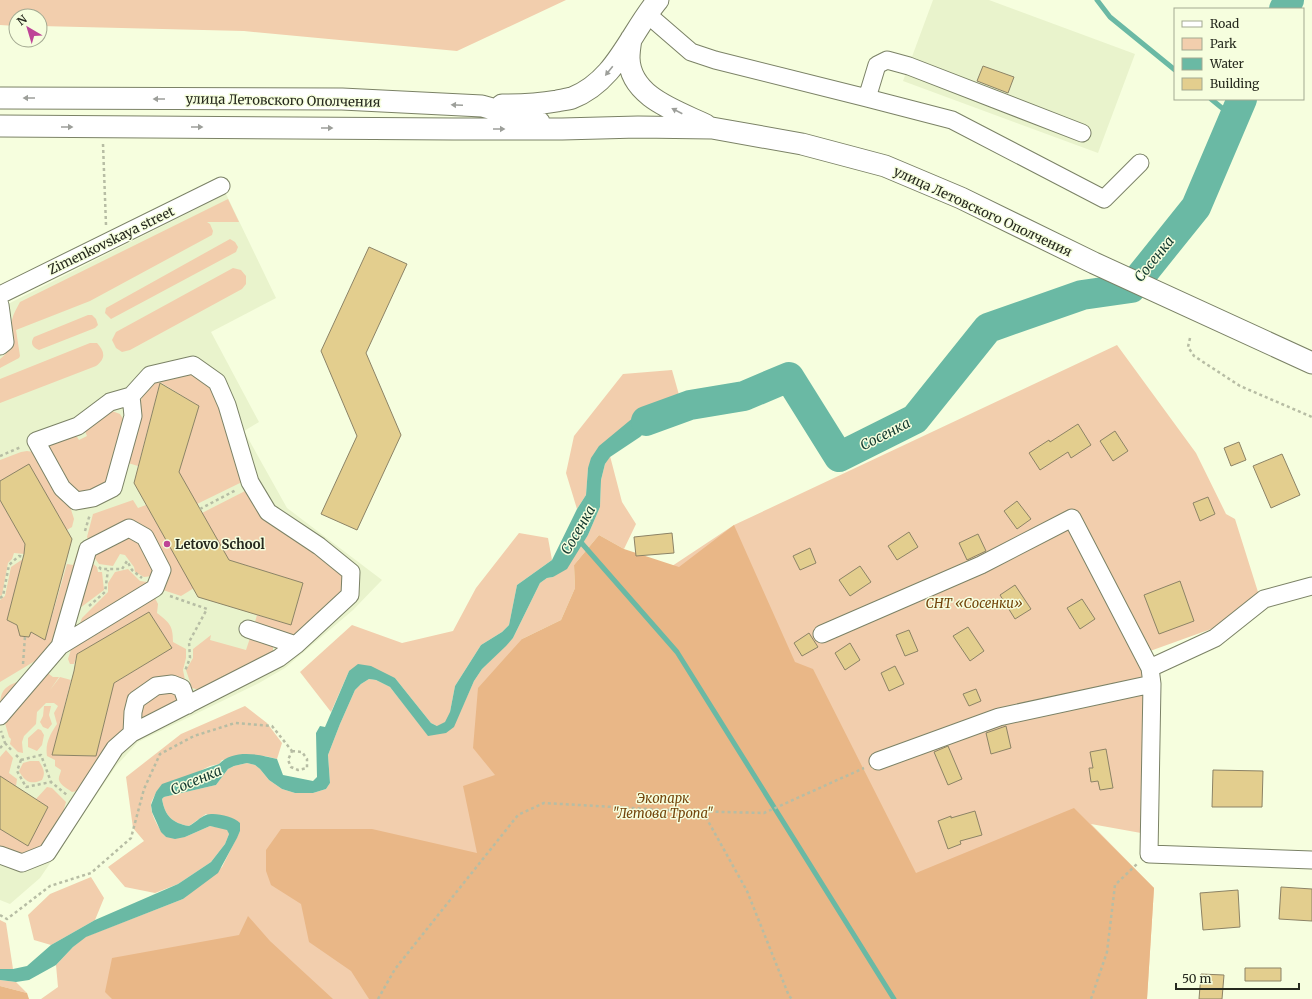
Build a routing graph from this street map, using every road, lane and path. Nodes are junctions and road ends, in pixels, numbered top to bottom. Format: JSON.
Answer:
{"nodes":[{"id":1,"x":652,"y":7,"type":"edge"},
{"id":2,"x":631,"y":39,"type":"junction"},
{"id":3,"x":0,"y":98,"type":"edge"},
{"id":4,"x":867,"y":98,"type":"junction"},
{"id":5,"x":482,"y":106,"type":"junction"},
{"id":6,"x":0,"y":126,"type":"edge"},
{"id":7,"x":712,"y":128,"type":"junction"},
{"id":8,"x":562,"y":129,"type":"junction"},
{"id":9,"x":1082,"y":133,"type":"dead end"},
{"id":10,"x":103,"y":143,"type":"dead end"},
{"id":11,"x":1140,"y":163,"type":"dead end"},
{"id":12,"x":221,"y":186,"type":"dead end"},
{"id":13,"x":102,"y":244,"type":"junction"},
{"id":14,"x":0,"y":295,"type":"edge"},
{"id":15,"x":0,"y":305,"type":"edge"},
{"id":16,"x":1190,"y":338,"type":"dead end"},
{"id":17,"x":0,"y":346,"type":"edge"},
{"id":18,"x":1312,"y":363,"type":"edge"},
{"id":19,"x":131,"y":396,"type":"junction"},
{"id":20,"x":1312,"y":417,"type":"edge"},
{"id":21,"x":36,"y":441,"type":"junction"},
{"id":22,"x":0,"y":456,"type":"edge"},
{"id":23,"x":250,"y":482,"type":"junction"},
{"id":24,"x":200,"y":508,"type":"dead end"},
{"id":25,"x":88,"y":519,"type":"dead end"},
{"id":26,"x":84,"y":537,"type":"dead end"},
{"id":27,"x":23,"y":557,"type":"dead end"},
{"id":28,"x":1312,"y":586,"type":"edge"},
{"id":29,"x":0,"y":598,"type":"edge"},
{"id":30,"x":248,"y":629,"type":"dead end"},
{"id":31,"x":822,"y":634,"type":"dead end"},
{"id":32,"x":25,"y":636,"type":"dead end"},
{"id":33,"x":189,"y":642,"type":"dead end"},
{"id":34,"x":296,"y":645,"type":"junction"},
{"id":35,"x":60,"y":646,"type":"junction"},
{"id":36,"x":190,"y":658,"type":"dead end"},
{"id":37,"x":22,"y":669,"type":"dead end"},
{"id":38,"x":1151,"y":676,"type":"junction"},
{"id":39,"x":188,"y":705,"type":"junction"},
{"id":40,"x":0,"y":716,"type":"edge"},
{"id":41,"x":0,"y":728,"type":"edge"},
{"id":42,"x":132,"y":733,"type":"junction"},
{"id":43,"x":5,"y":743,"type":"junction"},
{"id":44,"x":0,"y":748,"type":"edge"},
{"id":45,"x":292,"y":751,"type":"junction"},
{"id":46,"x":13,"y":752,"type":"dead end"},
{"id":47,"x":16,"y":755,"type":"dead end"},
{"id":48,"x":21,"y":760,"type":"junction"},
{"id":49,"x":878,"y":761,"type":"joint"},
{"id":50,"x":51,"y":782,"type":"junction"},
{"id":51,"x":78,"y":804,"type":"junction"},
{"id":52,"x":703,"y":812,"type":"junction"},
{"id":53,"x":1149,"y":854,"type":"junction"},
{"id":54,"x":0,"y":855,"type":"edge"},
{"id":55,"x":1312,"y":860,"type":"edge"},
{"id":56,"x":0,"y":915,"type":"edge"},
{"id":57,"x":378,"y":999,"type":"edge"},
{"id":58,"x":792,"y":999,"type":"edge"},
{"id":59,"x":1092,"y":999,"type":"edge"}],
"edges":[{"from":1,"to":2,"type":"main road"},
{"from":1,"to":4,"type":"street"},
{"from":2,"to":5,"type":"main road","one_way":true},
{"from":7,"to":2,"type":"main road","one_way":true},
{"from":5,"to":3,"type":"main road","name":"улица Летовского Ополчения","one_way":true},
{"from":4,"to":9,"type":"street"},
{"from":4,"to":11,"type":"street"},
{"from":5,"to":8,"type":"main road","name":"улица Летовского Ополчения"},
{"from":6,"to":8,"type":"main road","name":"улица Летовского Ополчения","one_way":true},
{"from":7,"to":8,"type":"main road","name":"улица Летовского Ополчения"},
{"from":7,"to":18,"type":"main road","name":"улица Летовского Ополчения"},
{"from":10,"to":13,"type":"path"},
{"from":12,"to":13,"type":"street","name":"Zimenkovskaya street"},
{"from":13,"to":14,"type":"street","name":"Zimenkovskaya street"},
{"from":15,"to":17,"type":"street"},
{"from":16,"to":20,"type":"path"},
{"from":19,"to":21,"type":"street"},
{"from":19,"to":21,"type":"street"},
{"from":19,"to":23,"type":"street"},
{"from":21,"to":22,"type":"path"},
{"from":23,"to":24,"type":"path"},
{"from":23,"to":34,"type":"street"},
{"from":25,"to":26,"type":"path"},
{"from":27,"to":29,"type":"path"},
{"from":28,"to":38,"type":"street"},
{"from":30,"to":34,"type":"street"},
{"from":31,"to":38,"type":"street"},
{"from":32,"to":37,"type":"path"},
{"from":33,"to":36,"type":"path"},
{"from":34,"to":39,"type":"street"},
{"from":35,"to":35,"type":"street"},
{"from":35,"to":40,"type":"street"},
{"from":38,"to":49,"type":"street"},
{"from":38,"to":53,"type":"street"},
{"from":39,"to":42,"type":"street"},
{"from":39,"to":42,"type":"street"},
{"from":41,"to":43,"type":"path"},
{"from":42,"to":51,"type":"street"},
{"from":43,"to":44,"type":"path"},
{"from":43,"to":46,"type":"path"},
{"from":45,"to":45,"type":"path"},
{"from":45,"to":56,"type":"path"},
{"from":47,"to":48,"type":"path"},
{"from":48,"to":50,"type":"path"},
{"from":48,"to":50,"type":"path"},
{"from":49,"to":52,"type":"path"},
{"from":50,"to":51,"type":"path"},
{"from":51,"to":54,"type":"street"},
{"from":52,"to":57,"type":"path"},
{"from":52,"to":58,"type":"path"},
{"from":53,"to":55,"type":"street"},
{"from":53,"to":59,"type":"path"}]}
